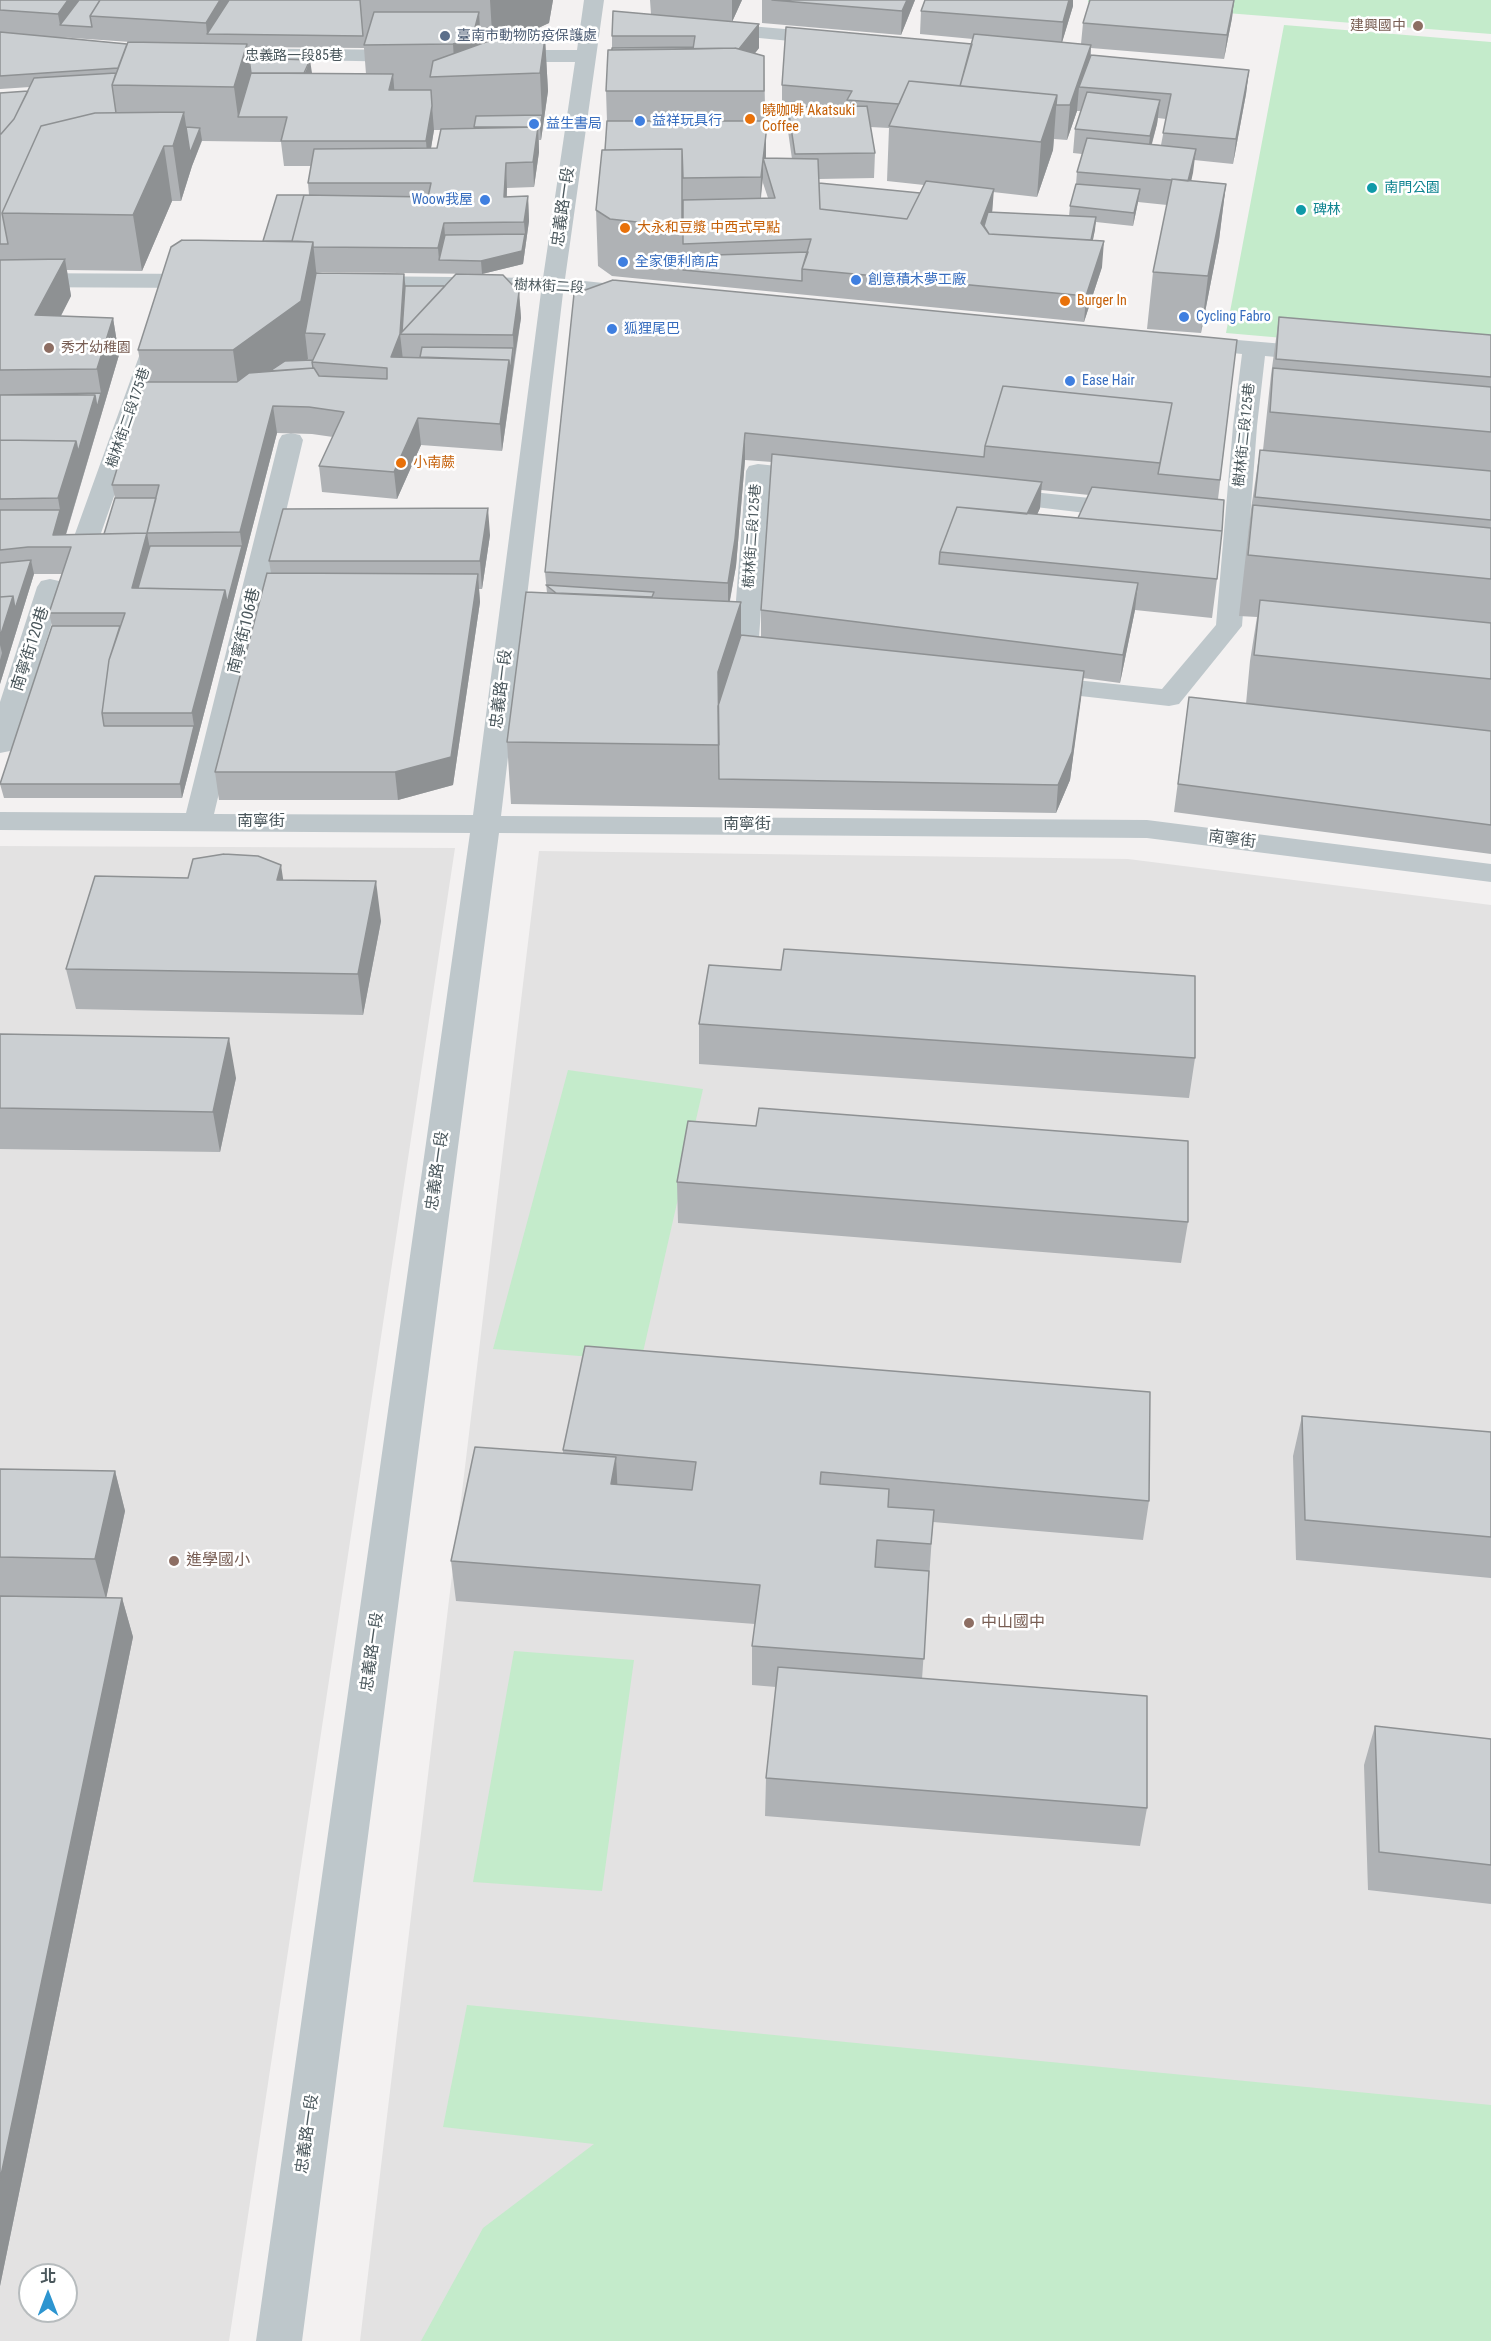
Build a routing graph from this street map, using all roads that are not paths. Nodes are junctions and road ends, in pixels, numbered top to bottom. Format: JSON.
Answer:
{"nodes":[{"id":1,"x":600,"y":13,"type":"edge"},
{"id":2,"x":699,"y":28,"type":"edge"},
{"id":3,"x":854,"y":41,"type":"edge"},
{"id":4,"x":430,"y":56,"type":"edge"},
{"id":5,"x":478,"y":56,"type":"edge"},
{"id":6,"x":586,"y":56,"type":"junction"},
{"id":7,"x":188,"y":61,"type":"edge"},
{"id":8,"x":0,"y":280,"type":"edge"},
{"id":9,"x":224,"y":281,"type":"edge"},
{"id":10,"x":342,"y":283,"type":"edge"},
{"id":11,"x":553,"y":285,"type":"junction"},
{"id":12,"x":648,"y":294,"type":"edge"},
{"id":13,"x":171,"y":299,"type":"junction"},
{"id":14,"x":1171,"y":341,"type":"edge"},
{"id":15,"x":1254,"y":348,"type":"junction"},
{"id":16,"x":1346,"y":356,"type":"edge"},
{"id":17,"x":291,"y":440,"type":"dead end"},
{"id":18,"x":840,"y":480,"type":"edge"},
{"id":19,"x":968,"y":493,"type":"edge"},
{"id":20,"x":1155,"y":513,"type":"edge"},
{"id":21,"x":80,"y":556,"type":"edge"},
{"id":22,"x":50,"y":587,"type":"dead end"},
{"id":23,"x":745,"y":652,"type":"edge"},
{"id":24,"x":1015,"y":681,"type":"edge"},
{"id":25,"x":0,"y":745,"type":"edge"},
{"id":26,"x":0,"y":821,"type":"edge"},
{"id":27,"x":198,"y":822,"type":"junction"},
{"id":28,"x":486,"y":823,"type":"junction"},
{"id":29,"x":1491,"y":873,"type":"edge"},
{"id":30,"x":279,"y":2341,"type":"edge"}],
"edges":[{"from":1,"to":6,"type":"street","name":"忠義路一段"},
{"from":2,"to":3,"type":"street"},
{"from":4,"to":7,"type":"street","name":"忠義路一段85巷"},
{"from":5,"to":6,"type":"street"},
{"from":6,"to":11,"type":"street","name":"忠義路一段"},
{"from":8,"to":13,"type":"street"},
{"from":9,"to":13,"type":"street"},
{"from":10,"to":11,"type":"street","name":"樹林街二段"},
{"from":11,"to":12,"type":"street","name":"樹林街二段"},
{"from":11,"to":28,"type":"street","name":"忠義路一段"},
{"from":13,"to":21,"type":"street","name":"樹林街二段175巷"},
{"from":14,"to":15,"type":"street"},
{"from":15,"to":16,"type":"street"},
{"from":15,"to":24,"type":"street","name":"樹林街二段125巷"},
{"from":17,"to":27,"type":"street","name":"南寧街106巷"},
{"from":18,"to":23,"type":"street","name":"樹林街二段125巷"},
{"from":19,"to":20,"type":"street"},
{"from":22,"to":25,"type":"street","name":"南寧街120巷"},
{"from":26,"to":27,"type":"street","name":"南寧街"},
{"from":27,"to":28,"type":"street","name":"南寧街"},
{"from":28,"to":29,"type":"street","name":"南寧街"},
{"from":28,"to":30,"type":"street","name":"忠義路一段"}]}
